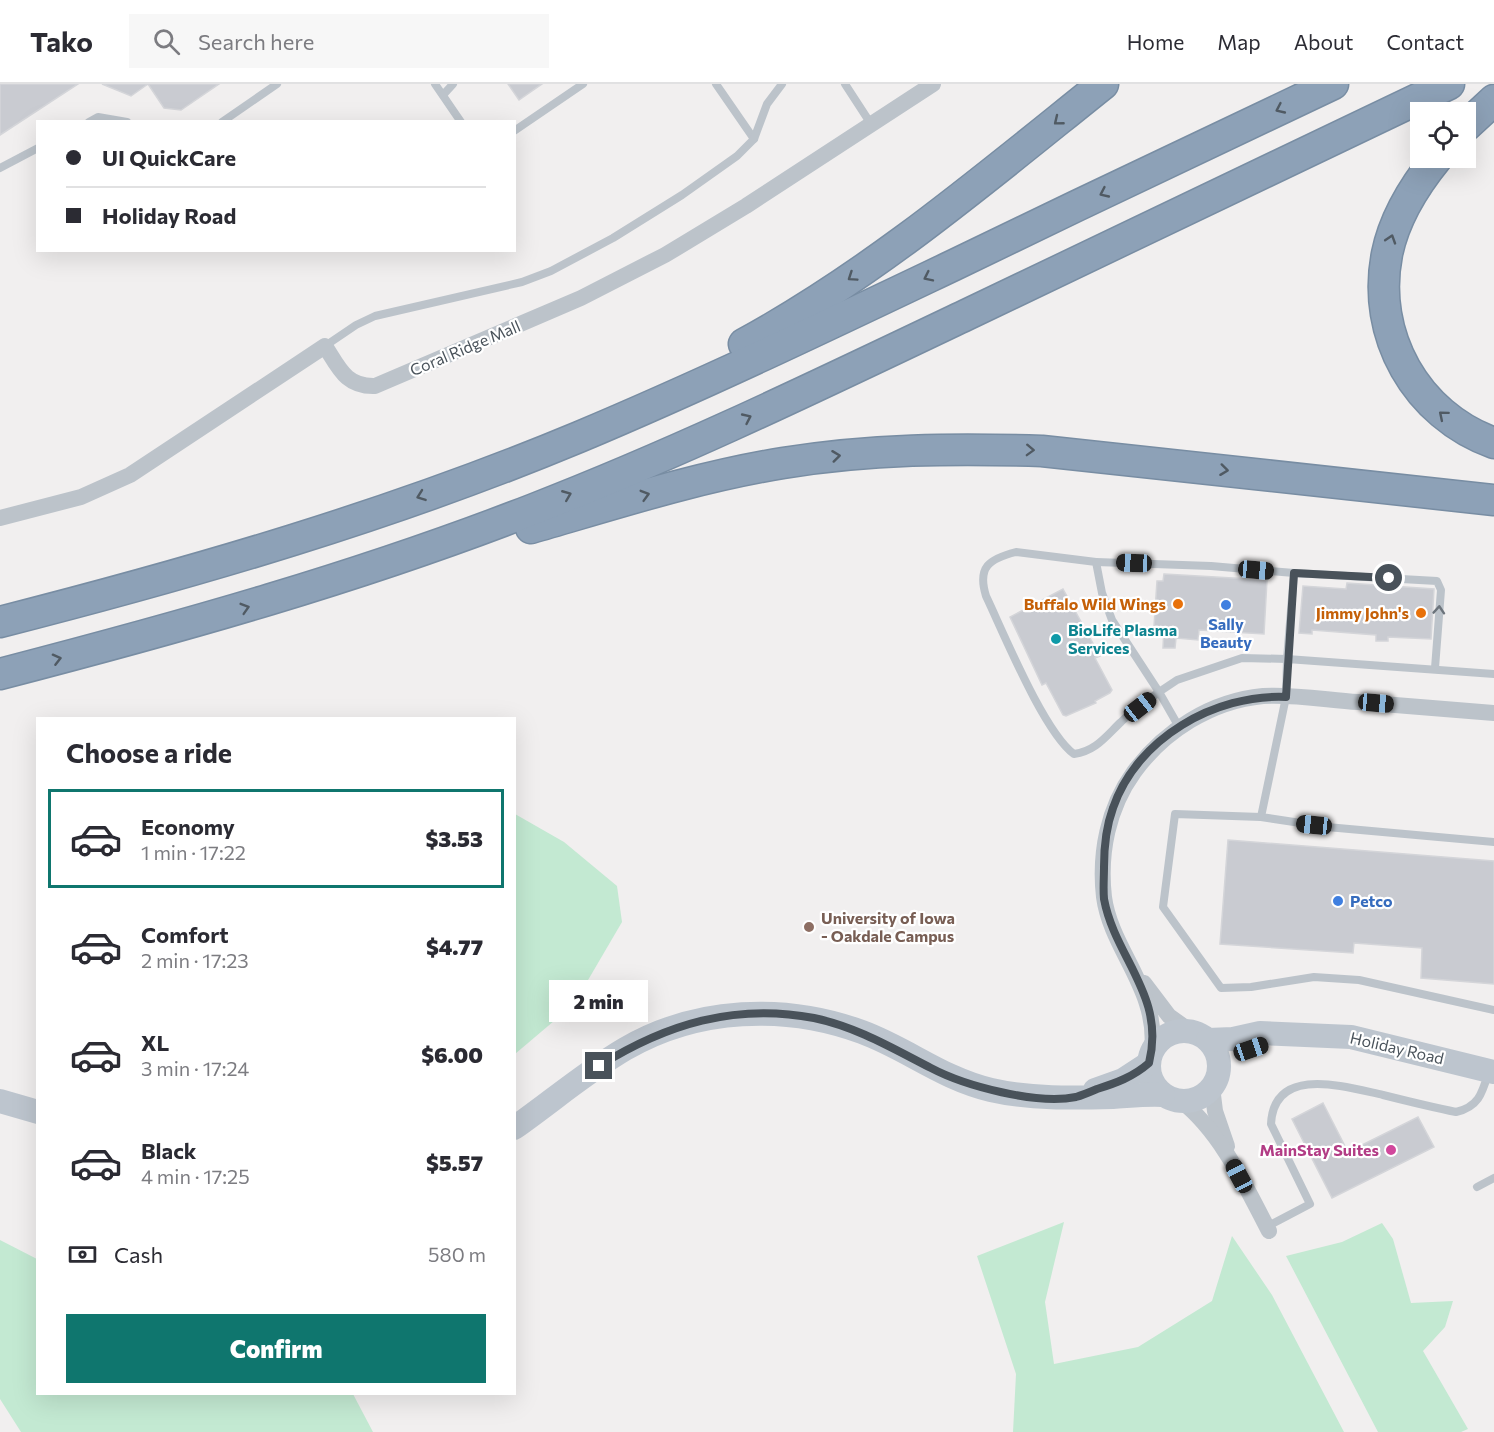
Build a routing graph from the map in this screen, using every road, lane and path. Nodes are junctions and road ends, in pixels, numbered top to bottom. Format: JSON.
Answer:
{"nodes":[{"id":1,"x":277,"y":84,"type":"edge"},
{"id":2,"x":435,"y":84,"type":"edge"},
{"id":3,"x":453,"y":84,"type":"edge"},
{"id":4,"x":583,"y":84,"type":"edge"},
{"id":5,"x":716,"y":84,"type":"edge"},
{"id":6,"x":782,"y":84,"type":"edge"},
{"id":7,"x":846,"y":84,"type":"edge"},
{"id":8,"x":933,"y":84,"type":"edge"},
{"id":9,"x":1103,"y":84,"type":"edge"},
{"id":10,"x":1333,"y":84,"type":"edge"},
{"id":11,"x":1449,"y":84,"type":"edge"},
{"id":12,"x":442,"y":95,"type":"junction"},
{"id":13,"x":1494,"y":100,"type":"edge"},
{"id":14,"x":1476,"y":117,"type":"edge"},
{"id":15,"x":93,"y":120,"type":"edge"},
{"id":16,"x":115,"y":120,"type":"edge"},
{"id":17,"x":225,"y":120,"type":"edge"},
{"id":18,"x":459,"y":120,"type":"edge"},
{"id":19,"x":871,"y":124,"type":"junction"},
{"id":20,"x":516,"y":129,"type":"edge"},
{"id":21,"x":754,"y":139,"type":"junction"},
{"id":22,"x":36,"y":149,"type":"edge"},
{"id":23,"x":0,"y":168,"type":"edge"},
{"id":24,"x":1430,"y":168,"type":"edge"},
{"id":25,"x":325,"y":346,"type":"junction"},
{"id":26,"x":1494,"y":443,"type":"edge"},
{"id":27,"x":454,"y":484,"type":"junction"},
{"id":28,"x":1494,"y":500,"type":"edge"},
{"id":29,"x":0,"y":518,"type":"edge"},
{"id":30,"x":1096,"y":562,"type":"junction"},
{"id":31,"x":1294,"y":573,"type":"junction"},
{"id":32,"x":285,"y":596,"type":"junction"},
{"id":33,"x":0,"y":621,"type":"edge"},
{"id":34,"x":1287,"y":659,"type":"junction"},
{"id":35,"x":1435,"y":668,"type":"junction"},
{"id":36,"x":0,"y":674,"type":"edge"},
{"id":37,"x":1494,"y":674,"type":"edge"},
{"id":38,"x":1159,"y":692,"type":"junction"},
{"id":39,"x":1286,"y":697,"type":"junction"},
{"id":40,"x":1494,"y":713,"type":"edge"},
{"id":41,"x":1179,"y":727,"type":"junction"},
{"id":42,"x":1261,"y":817,"type":"junction"},
{"id":43,"x":1494,"y":842,"type":"edge"},
{"id":44,"x":1136,"y":973,"type":"junction"},
{"id":45,"x":1494,"y":1010,"type":"edge"},
{"id":46,"x":1299,"y":1035,"type":"junction"},
{"id":47,"x":1199,"y":1036,"type":"junction"},
{"id":48,"x":1150,"y":1057,"type":"junction"},
{"id":49,"x":1492,"y":1071,"type":"edge"},
{"id":50,"x":1215,"y":1080,"type":"junction"},
{"id":51,"x":1074,"y":1097,"type":"junction"},
{"id":52,"x":1172,"y":1098,"type":"junction"},
{"id":53,"x":0,"y":1100,"type":"edge"},
{"id":54,"x":36,"y":1111,"type":"edge"},
{"id":55,"x":516,"y":1127,"type":"edge"},
{"id":56,"x":1230,"y":1159,"type":"junction"},
{"id":57,"x":1494,"y":1178,"type":"edge"},
{"id":58,"x":1477,"y":1186,"type":"dead end"},
{"id":59,"x":1267,"y":1229,"type":"joint"}],
"edges":[{"from":1,"to":17,"type":"lane"},
{"from":2,"to":12,"type":"lane"},
{"from":3,"to":12,"type":"lane"},
{"from":4,"to":20,"type":"lane"},
{"from":5,"to":21,"type":"lane"},
{"from":6,"to":21,"type":"lane"},
{"from":7,"to":19,"type":"lane"},
{"from":8,"to":19,"type":"street","name":"Coral Ridge Mall"},
{"from":9,"to":27,"type":"highway","one_way":true},
{"from":10,"to":27,"type":"highway","one_way":true},
{"from":32,"to":11,"type":"highway","one_way":true},
{"from":12,"to":18,"type":"lane"},
{"from":13,"to":14,"type":"highway"},
{"from":15,"to":16,"type":"lane"},
{"from":19,"to":25,"type":"street","name":"Coral Ridge Mall"},
{"from":21,"to":25,"type":"lane"},
{"from":22,"to":23,"type":"lane"},
{"from":26,"to":24,"type":"highway","one_way":true},
{"from":25,"to":29,"type":"street"},
{"from":27,"to":33,"type":"highway","one_way":true},
{"from":32,"to":28,"type":"highway","one_way":true},
{"from":30,"to":31,"type":"lane"},
{"from":30,"to":38,"type":"lane"},
{"from":30,"to":38,"type":"lane"},
{"from":31,"to":34,"type":"lane"},
{"from":35,"to":31,"type":"lane","one_way":true},
{"from":36,"to":32,"type":"highway","one_way":true},
{"from":34,"to":35,"type":"lane"},
{"from":34,"to":38,"type":"lane"},
{"from":34,"to":39,"type":"lane"},
{"from":35,"to":37,"type":"lane"},
{"from":38,"to":41,"type":"lane"},
{"from":39,"to":40,"type":"street"},
{"from":39,"to":41,"type":"street"},
{"from":39,"to":42,"type":"lane"},
{"from":41,"to":44,"type":"street"},
{"from":42,"to":43,"type":"lane"},
{"from":42,"to":45,"type":"lane"},
{"from":44,"to":47,"type":"street"},
{"from":44,"to":48,"type":"street"},
{"from":46,"to":47,"type":"street","name":"Holiday Road"},
{"from":46,"to":49,"type":"street","name":"Holiday Road"},
{"from":46,"to":50,"type":"street","name":"Holiday Road"},
{"from":47,"to":48,"type":"street","name":"Holiday Road"},
{"from":47,"to":50,"type":"street"},
{"from":48,"to":51,"type":"street","name":"Holiday Road"},
{"from":48,"to":52,"type":"street"},
{"from":49,"to":59,"type":"lane"},
{"from":50,"to":52,"type":"street","name":"Holiday Road"},
{"from":50,"to":56,"type":"street"},
{"from":51,"to":52,"type":"street","name":"Holiday Road"},
{"from":51,"to":55,"type":"street","name":"Holiday Road"},
{"from":52,"to":56,"type":"street"},
{"from":53,"to":54,"type":"street"},
{"from":56,"to":59,"type":"street"},
{"from":57,"to":58,"type":"lane"}]}
